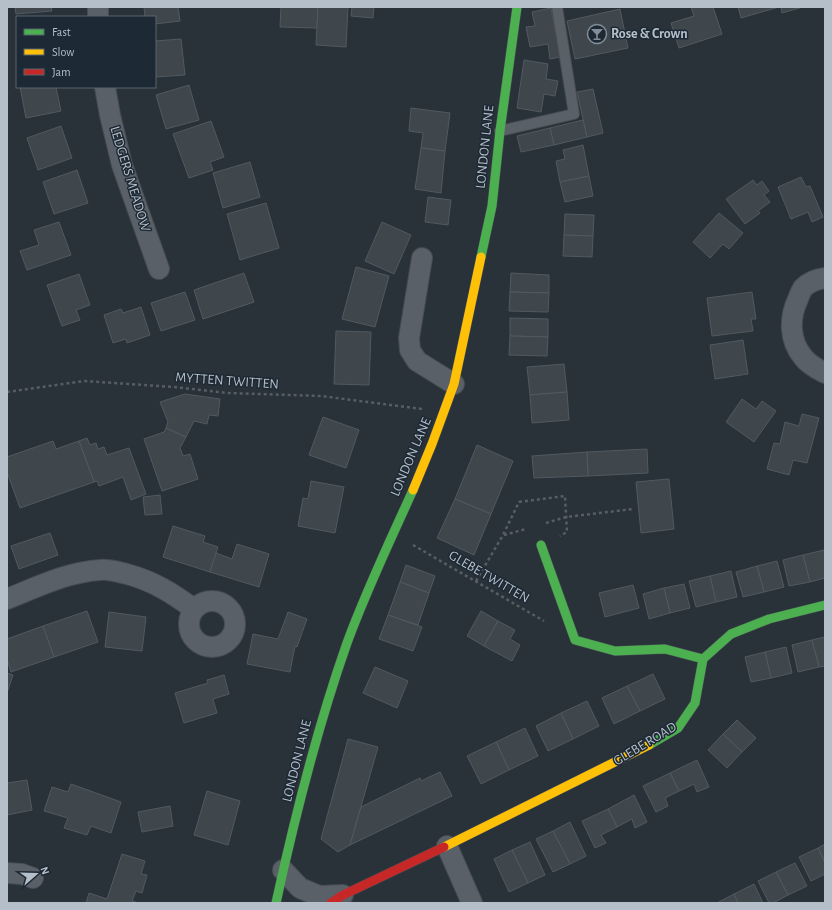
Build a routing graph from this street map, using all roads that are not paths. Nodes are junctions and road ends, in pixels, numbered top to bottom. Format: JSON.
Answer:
{"nodes":[{"id":1,"x":517,"y":7,"type":"edge"},
{"id":2,"x":557,"y":7,"type":"edge"},
{"id":3,"x":106,"y":88,"type":"edge"},
{"id":4,"x":500,"y":131,"type":"junction"},
{"id":5,"x":422,"y":258,"type":"dead end"},
{"id":6,"x":159,"y":269,"type":"dead end"},
{"id":7,"x":825,"y":278,"type":"edge"},
{"id":8,"x":825,"y":373,"type":"edge"},
{"id":9,"x":454,"y":384,"type":"junction"},
{"id":10,"x":541,"y":545,"type":"dead end"},
{"id":11,"x":7,"y":599,"type":"edge"},
{"id":12,"x":825,"y":605,"type":"edge"},
{"id":13,"x":194,"y":609,"type":"dead end"},
{"id":14,"x":703,"y":659,"type":"junction"},
{"id":15,"x":447,"y":846,"type":"junction"},
{"id":16,"x":283,"y":870,"type":"junction"},
{"id":17,"x":7,"y":873,"type":"edge"},
{"id":18,"x":33,"y":878,"type":"dead end"},
{"id":19,"x":337,"y":899,"type":"edge"},
{"id":20,"x":276,"y":903,"type":"edge"},
{"id":21,"x":472,"y":903,"type":"edge"}],
"edges":[{"from":1,"to":4,"type":"main road","name":"LONDON LANE"},
{"from":2,"to":4,"type":"lane"},
{"from":3,"to":6,"type":"street","name":"LEDGERS MEADOW"},
{"from":4,"to":9,"type":"main road","name":"LONDON LANE"},
{"from":5,"to":9,"type":"street"},
{"from":7,"to":8,"type":"street"},
{"from":9,"to":16,"type":"main road","name":"LONDON LANE"},
{"from":10,"to":14,"type":"main road"},
{"from":11,"to":13,"type":"street"},
{"from":12,"to":14,"type":"main road"},
{"from":14,"to":15,"type":"main road","name":"GLEBE ROAD"},
{"from":15,"to":19,"type":"main road","name":"GLEBE ROAD"},
{"from":15,"to":21,"type":"street"},
{"from":16,"to":19,"type":"street","name":"GLEBE ROAD"},
{"from":16,"to":20,"type":"main road","name":"LONDON LANE"},
{"from":17,"to":18,"type":"street"}]}
